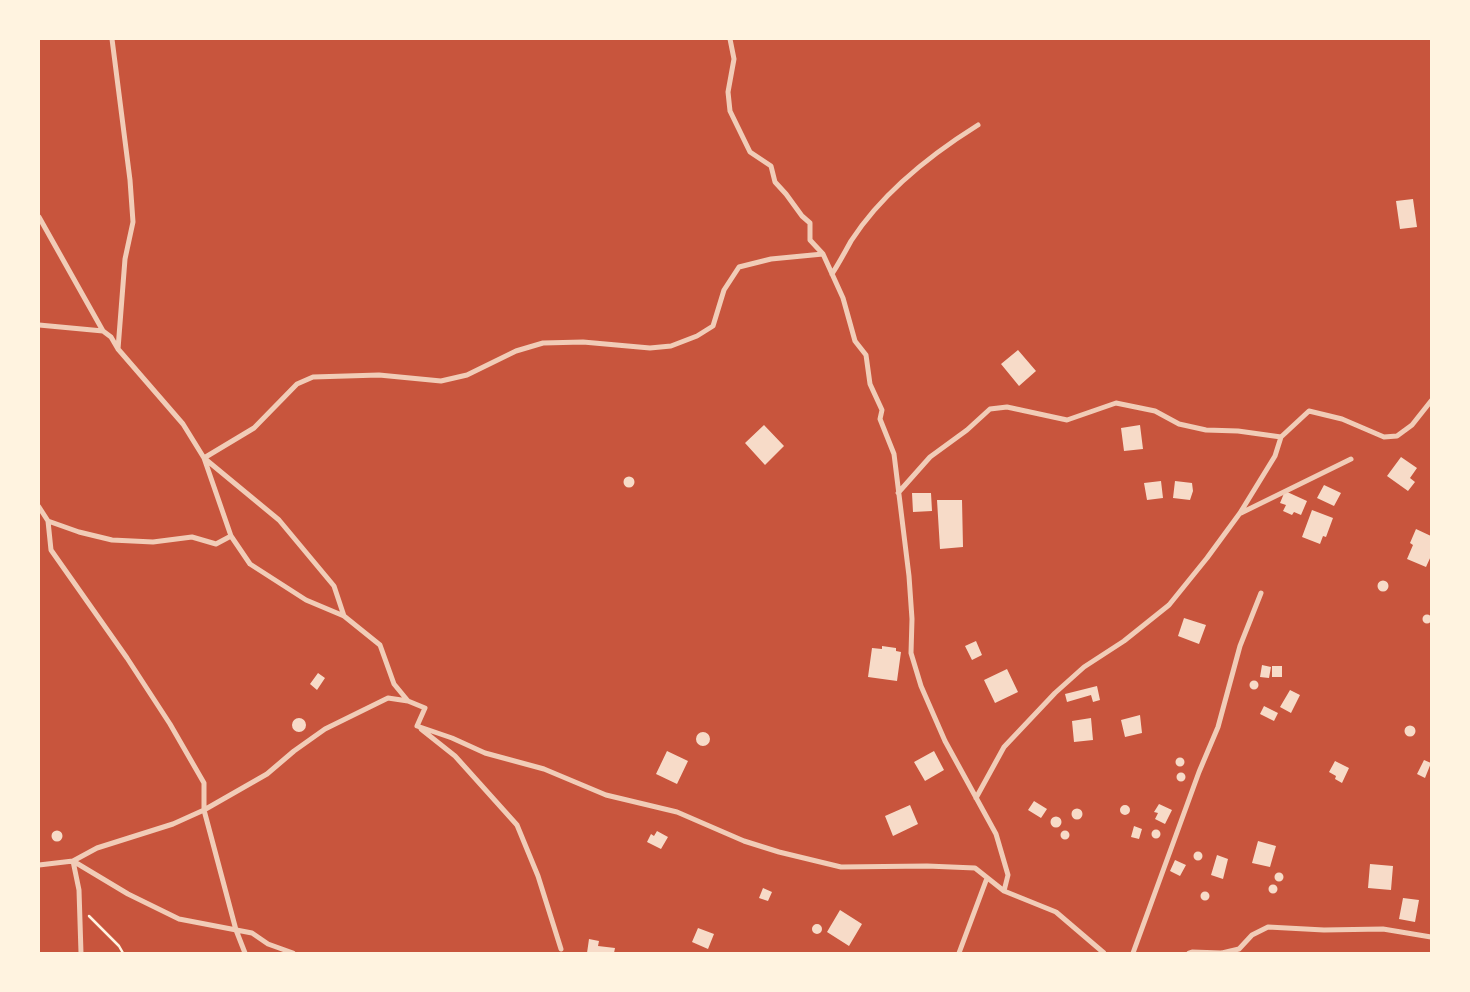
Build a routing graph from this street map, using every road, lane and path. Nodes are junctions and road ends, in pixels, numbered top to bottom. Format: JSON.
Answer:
{"nodes":[{"id":1,"x":112,"y":39,"type":"edge"},
{"id":2,"x":730,"y":39,"type":"edge"},
{"id":3,"x":978,"y":125,"type":"dead end"},
{"id":4,"x":39,"y":217,"type":"edge"},
{"id":5,"x":823,"y":254,"type":"junction"},
{"id":6,"x":832,"y":274,"type":"junction"},
{"id":7,"x":39,"y":325,"type":"edge"},
{"id":8,"x":103,"y":331,"type":"junction"},
{"id":9,"x":118,"y":349,"type":"junction"},
{"id":10,"x":1431,"y":401,"type":"edge"},
{"id":11,"x":1281,"y":437,"type":"junction"},
{"id":12,"x":204,"y":458,"type":"junction"},
{"id":13,"x":1351,"y":459,"type":"dead end"},
{"id":14,"x":898,"y":494,"type":"junction"},
{"id":15,"x":39,"y":507,"type":"edge"},
{"id":16,"x":1240,"y":513,"type":"junction"},
{"id":17,"x":48,"y":521,"type":"junction"},
{"id":18,"x":231,"y":536,"type":"junction"},
{"id":19,"x":1261,"y":593,"type":"dead end"},
{"id":20,"x":344,"y":616,"type":"junction"},
{"id":21,"x":408,"y":701,"type":"junction"},
{"id":22,"x":416,"y":726,"type":"junction"},
{"id":23,"x":976,"y":798,"type":"junction"},
{"id":24,"x":204,"y":810,"type":"junction"},
{"id":25,"x":73,"y":861,"type":"junction"},
{"id":26,"x":39,"y":865,"type":"edge"},
{"id":27,"x":987,"y":878,"type":"junction"},
{"id":28,"x":1004,"y":891,"type":"junction"},
{"id":29,"x":79,"y":906,"type":"junction"},
{"id":30,"x":236,"y":930,"type":"junction"},
{"id":31,"x":1431,"y":937,"type":"edge"},
{"id":32,"x":561,"y":949,"type":"dead end"},
{"id":33,"x":82,"y":953,"type":"edge"},
{"id":34,"x":123,"y":953,"type":"edge"},
{"id":35,"x":245,"y":953,"type":"edge"},
{"id":36,"x":293,"y":953,"type":"edge"},
{"id":37,"x":959,"y":953,"type":"edge"},
{"id":38,"x":1104,"y":953,"type":"edge"},
{"id":39,"x":1133,"y":953,"type":"edge"},
{"id":40,"x":1189,"y":953,"type":"edge"},
{"id":41,"x":1221,"y":953,"type":"edge"}],
"edges":[{"from":1,"to":9,"type":"street"},
{"from":2,"to":5,"type":"street"},
{"from":3,"to":6,"type":"street"},
{"from":4,"to":8,"type":"street"},
{"from":5,"to":6,"type":"street"},
{"from":5,"to":12,"type":"street"},
{"from":6,"to":14,"type":"street"},
{"from":7,"to":8,"type":"street"},
{"from":8,"to":9,"type":"street"},
{"from":9,"to":12,"type":"street"},
{"from":10,"to":11,"type":"street"},
{"from":11,"to":14,"type":"street"},
{"from":11,"to":16,"type":"street"},
{"from":12,"to":18,"type":"street"},
{"from":12,"to":20,"type":"street"},
{"from":13,"to":16,"type":"street"},
{"from":14,"to":23,"type":"street"},
{"from":15,"to":17,"type":"street"},
{"from":16,"to":23,"type":"street"},
{"from":17,"to":18,"type":"street"},
{"from":17,"to":24,"type":"street"},
{"from":18,"to":20,"type":"street"},
{"from":19,"to":39,"type":"street"},
{"from":20,"to":21,"type":"street"},
{"from":21,"to":22,"type":"street"},
{"from":21,"to":24,"type":"street"},
{"from":22,"to":27,"type":"street"},
{"from":22,"to":32,"type":"street"},
{"from":23,"to":28,"type":"street"},
{"from":24,"to":25,"type":"street"},
{"from":24,"to":30,"type":"street"},
{"from":25,"to":26,"type":"street"},
{"from":25,"to":29,"type":"street"},
{"from":25,"to":30,"type":"street"},
{"from":27,"to":28,"type":"street"},
{"from":27,"to":37,"type":"street"},
{"from":28,"to":38,"type":"street"},
{"from":29,"to":33,"type":"street"},
{"from":29,"to":34,"type":"path"},
{"from":30,"to":35,"type":"street"},
{"from":30,"to":36,"type":"street"},
{"from":31,"to":41,"type":"street"},
{"from":40,"to":41,"type":"street"}]}
